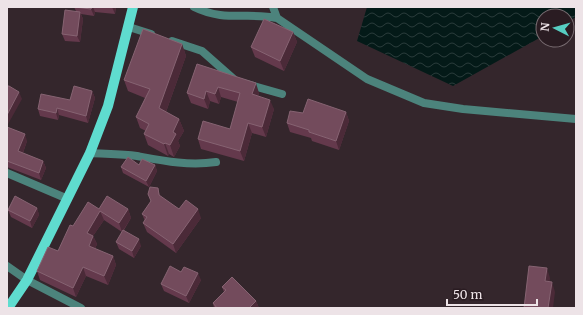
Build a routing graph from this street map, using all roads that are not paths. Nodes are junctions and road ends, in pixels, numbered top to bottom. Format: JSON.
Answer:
{"nodes":[{"id":1,"x":133,"y":7,"type":"edge"},
{"id":2,"x":194,"y":7,"type":"edge"},
{"id":3,"x":273,"y":7,"type":"edge"},
{"id":4,"x":277,"y":18,"type":"junction"},
{"id":5,"x":129,"y":27,"type":"junction"},
{"id":6,"x":282,"y":94,"type":"dead end"},
{"id":7,"x":576,"y":119,"type":"edge"},
{"id":8,"x":90,"y":153,"type":"junction"},
{"id":9,"x":216,"y":162,"type":"dead end"},
{"id":10,"x":7,"y":173,"type":"edge"},
{"id":11,"x":68,"y":199,"type":"junction"},
{"id":12,"x":7,"y":266,"type":"edge"},
{"id":13,"x":27,"y":280,"type":"junction"},
{"id":14,"x":8,"y":308,"type":"edge"},
{"id":15,"x":81,"y":308,"type":"edge"}],
"edges":[{"from":1,"to":5,"type":"main road"},
{"from":2,"to":4,"type":"street"},
{"from":3,"to":4,"type":"street"},
{"from":4,"to":7,"type":"street"},
{"from":5,"to":6,"type":"street"},
{"from":5,"to":8,"type":"main road"},
{"from":8,"to":9,"type":"street"},
{"from":8,"to":11,"type":"main road"},
{"from":10,"to":11,"type":"street"},
{"from":11,"to":13,"type":"main road"},
{"from":12,"to":13,"type":"street"},
{"from":13,"to":14,"type":"main road"},
{"from":13,"to":15,"type":"street"}]}
